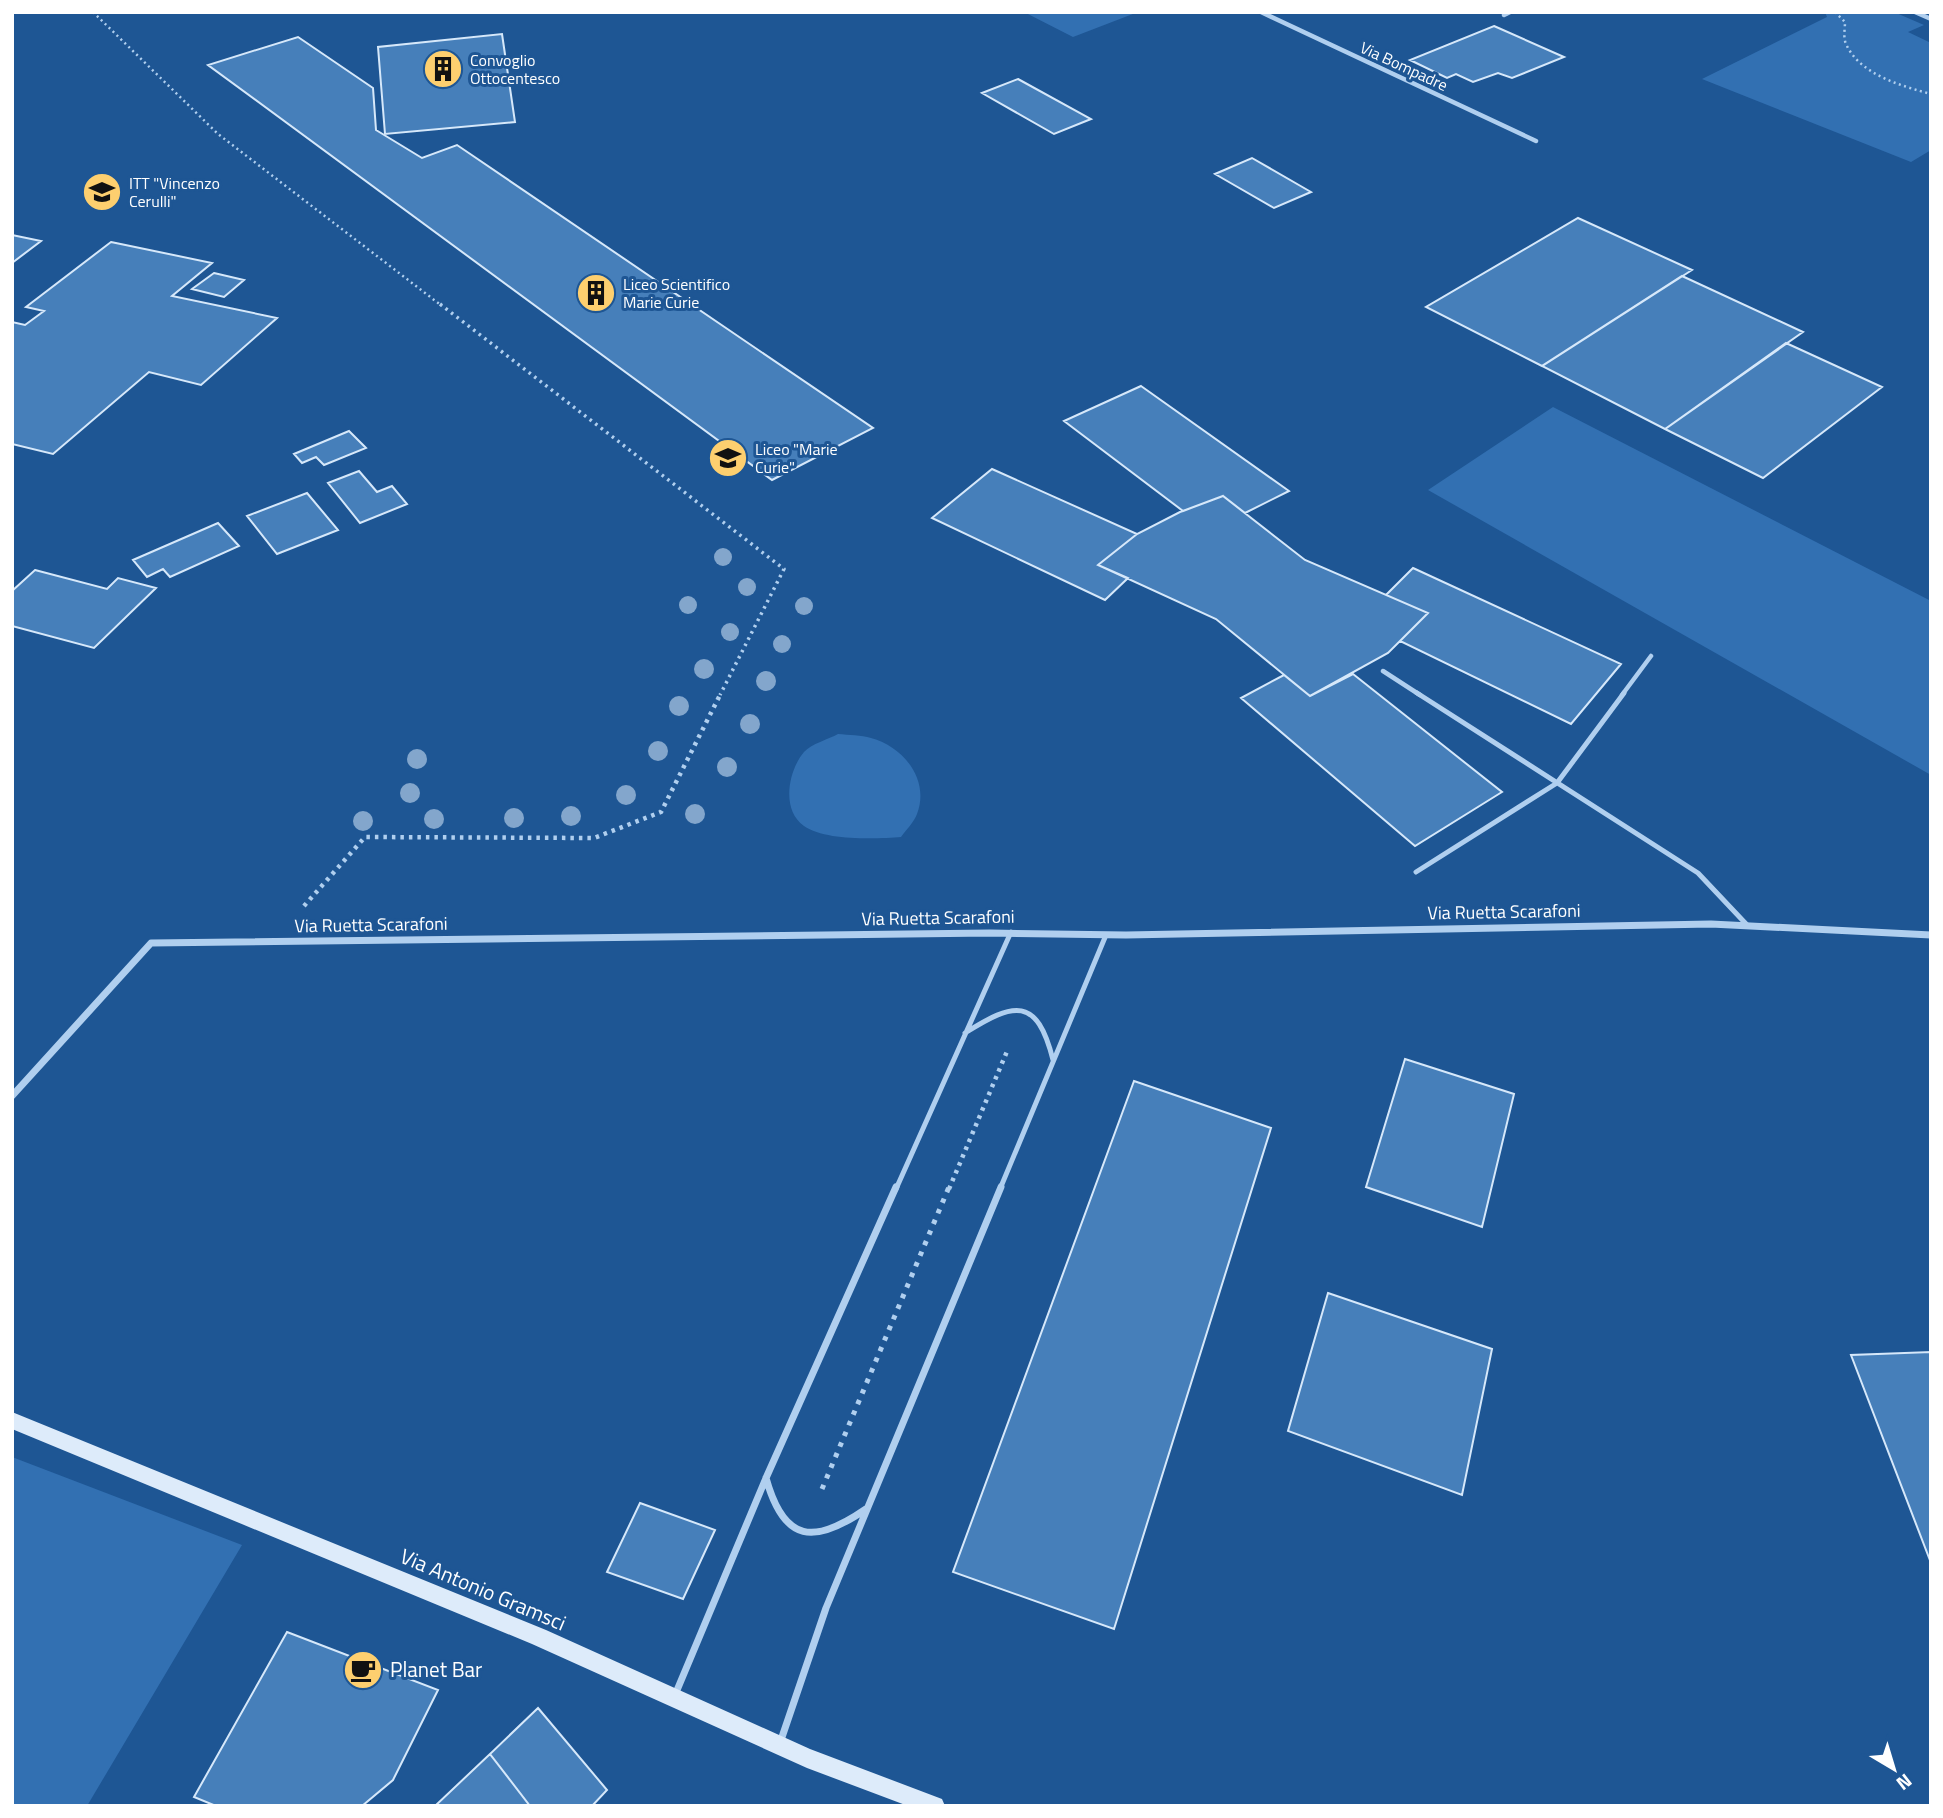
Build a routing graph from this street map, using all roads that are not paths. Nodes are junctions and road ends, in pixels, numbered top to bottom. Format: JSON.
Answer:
{"nodes":[{"id":1,"x":1261,"y":12,"type":"edge"},
{"id":2,"x":1510,"y":12,"type":"edge"},
{"id":3,"x":1915,"y":12,"type":"edge"},
{"id":4,"x":1504,"y":15,"type":"dead end"},
{"id":5,"x":1931,"y":19,"type":"edge"},
{"id":6,"x":1536,"y":141,"type":"dead end"},
{"id":7,"x":1651,"y":656,"type":"dead end"},
{"id":8,"x":1383,"y":671,"type":"dead end"},
{"id":9,"x":1557,"y":783,"type":"junction"},
{"id":10,"x":1416,"y":872,"type":"dead end"},
{"id":11,"x":1748,"y":926,"type":"junction"},
{"id":12,"x":1010,"y":932,"type":"junction"},
{"id":13,"x":1931,"y":934,"type":"edge"},
{"id":14,"x":1106,"y":935,"type":"junction"},
{"id":15,"x":965,"y":1034,"type":"junction"},
{"id":16,"x":1053,"y":1060,"type":"junction"},
{"id":17,"x":12,"y":1096,"type":"edge"},
{"id":18,"x":12,"y":1420,"type":"edge"},
{"id":19,"x":766,"y":1478,"type":"junction"},
{"id":20,"x":867,"y":1509,"type":"junction"},
{"id":21,"x":674,"y":1697,"type":"junction"},
{"id":22,"x":779,"y":1745,"type":"junction"},
{"id":23,"x":935,"y":1806,"type":"edge"}],
"edges":[{"from":1,"to":6,"type":"street","name":"Via Bompadre"},
{"from":2,"to":4,"type":"street"},
{"from":3,"to":5,"type":"street"},
{"from":7,"to":9,"type":"lane"},
{"from":8,"to":9,"type":"lane"},
{"from":9,"to":10,"type":"lane"},
{"from":9,"to":11,"type":"lane"},
{"from":11,"to":13,"type":"street","name":"Via Ruetta Scarafoni"},
{"from":11,"to":14,"type":"street","name":"Via Ruetta Scarafoni"},
{"from":12,"to":14,"type":"street","name":"Via Ruetta Scarafoni"},
{"from":12,"to":15,"type":"lane"},
{"from":12,"to":17,"type":"street","name":"Via Ruetta Scarafoni"},
{"from":14,"to":16,"type":"lane"},
{"from":15,"to":16,"type":"lane"},
{"from":15,"to":19,"type":"lane"},
{"from":16,"to":20,"type":"lane"},
{"from":18,"to":21,"type":"street","name":"Via Antonio Gramsci"},
{"from":19,"to":20,"type":"lane"},
{"from":19,"to":21,"type":"lane"},
{"from":20,"to":22,"type":"lane"},
{"from":21,"to":22,"type":"street","name":"Via Antonio Gramsci"},
{"from":22,"to":23,"type":"street","name":"Via Antonio Gramsci"}]}
